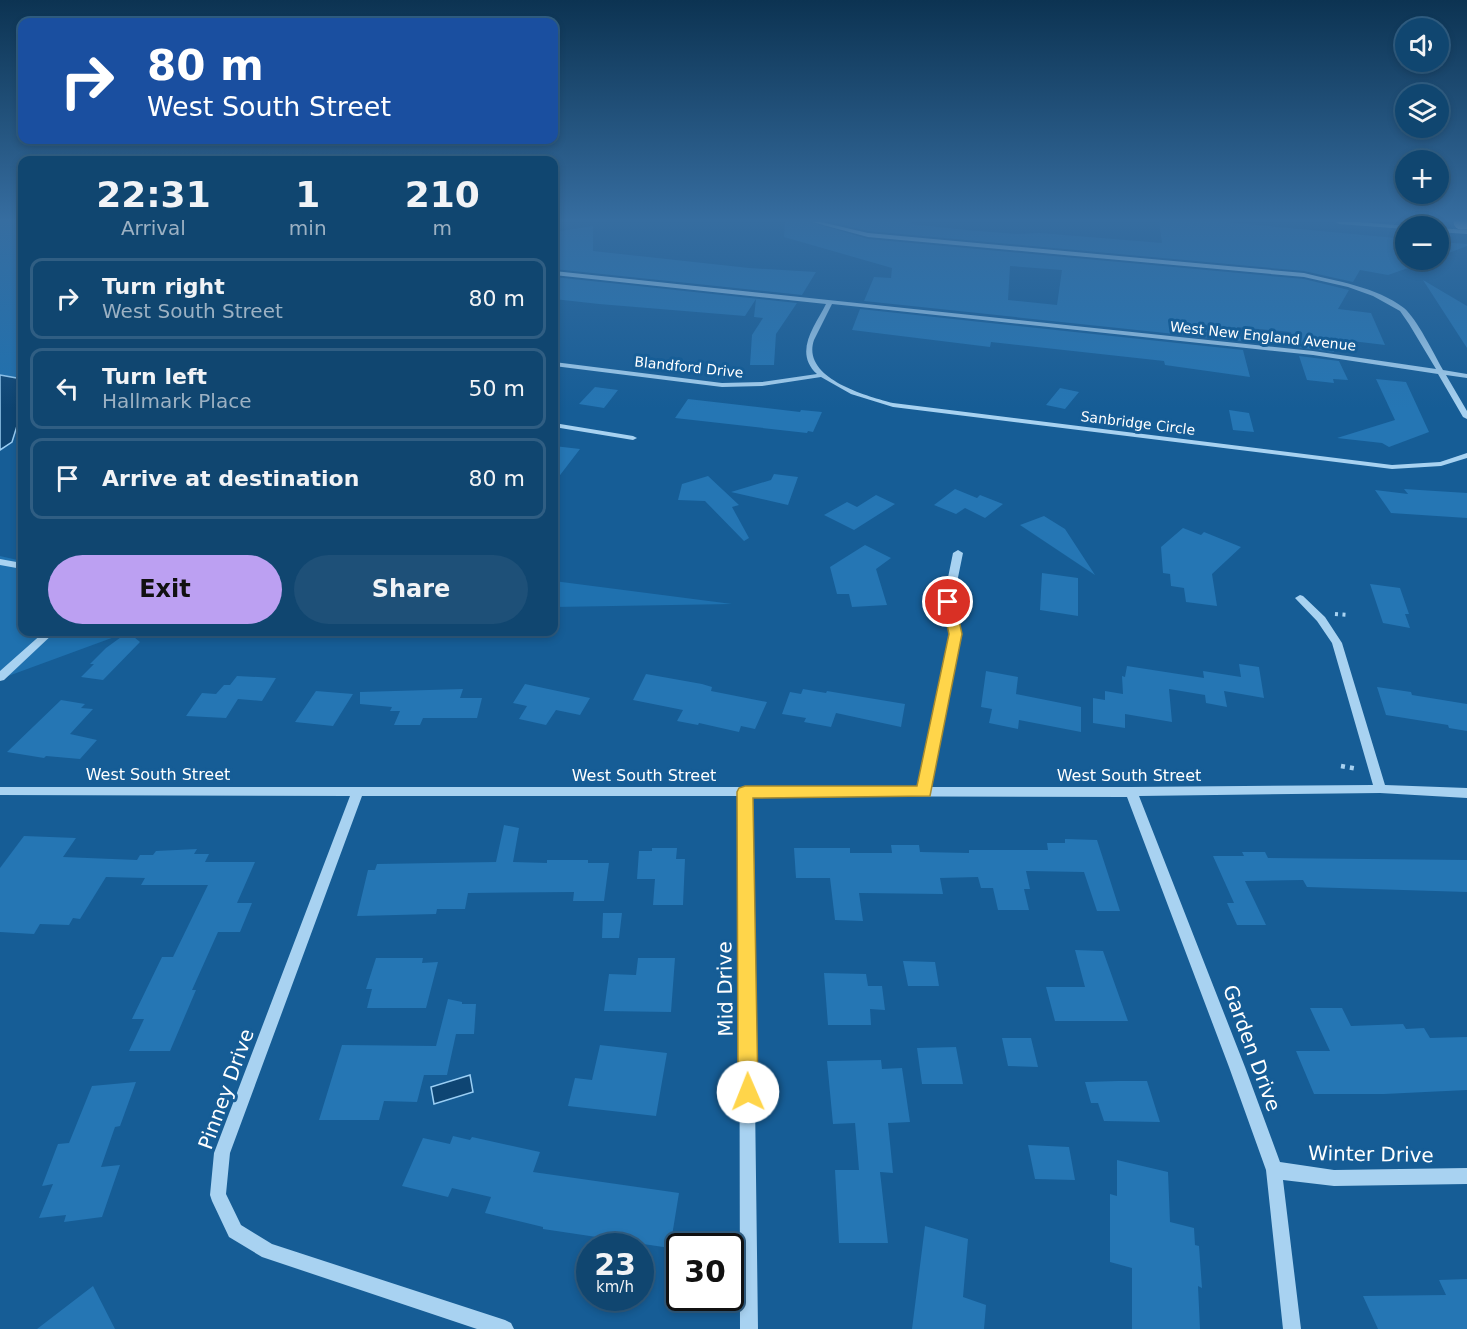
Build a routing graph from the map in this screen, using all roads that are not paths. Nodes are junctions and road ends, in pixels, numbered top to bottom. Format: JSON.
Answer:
{"nodes":[{"id":1,"x":659,"y":284,"type":"edge"},
{"id":2,"x":1338,"y":284,"type":"edge"},
{"id":3,"x":830,"y":302,"type":"junction"},
{"id":4,"x":558,"y":364,"type":"edge"},
{"id":5,"x":1440,"y":371,"type":"junction"},
{"id":6,"x":822,"y":375,"type":"junction"},
{"id":7,"x":1467,"y":376,"type":"edge"},
{"id":8,"x":1467,"y":417,"type":"edge"},
{"id":9,"x":558,"y":426,"type":"edge"},
{"id":10,"x":633,"y":438,"type":"dead end"},
{"id":11,"x":1467,"y":455,"type":"edge"},
{"id":12,"x":958,"y":554,"type":"dead end"},
{"id":13,"x":0,"y":562,"type":"edge"},
{"id":14,"x":18,"y":565,"type":"edge"},
{"id":15,"x":1300,"y":598,"type":"dead end"},
{"id":16,"x":46,"y":636,"type":"edge"},
{"id":17,"x":0,"y":677,"type":"edge"},
{"id":18,"x":1380,"y":789,"type":"junction"},
{"id":19,"x":0,"y":791,"type":"edge"},
{"id":20,"x":357,"y":792,"type":"junction"},
{"id":21,"x":745,"y":792,"type":"junction"},
{"id":22,"x":924,"y":792,"type":"junction"},
{"id":23,"x":1131,"y":792,"type":"junction"},
{"id":24,"x":1467,"y":793,"type":"edge"},
{"id":25,"x":1274,"y":1170,"type":"junction"},
{"id":26,"x":1467,"y":1176,"type":"edge"},
{"id":27,"x":505,"y":1329,"type":"edge"},
{"id":28,"x":749,"y":1329,"type":"edge"},
{"id":29,"x":1292,"y":1329,"type":"edge"}],
"edges":[{"from":1,"to":3,"type":"street","name":"West New England Avenue"},
{"from":2,"to":5,"type":"street"},
{"from":3,"to":5,"type":"street","name":"West New England Avenue"},
{"from":3,"to":6,"type":"street"},
{"from":4,"to":6,"type":"street","name":"Blandford Drive"},
{"from":5,"to":7,"type":"street","name":"West New England Avenue"},
{"from":5,"to":8,"type":"street"},
{"from":6,"to":11,"type":"street","name":"Sanbridge Circle"},
{"from":9,"to":10,"type":"street"},
{"from":12,"to":22,"type":"street"},
{"from":13,"to":14,"type":"street"},
{"from":15,"to":18,"type":"street"},
{"from":16,"to":17,"type":"street"},
{"from":18,"to":23,"type":"street","name":"West South Street"},
{"from":18,"to":24,"type":"street","name":"West South Street"},
{"from":19,"to":20,"type":"street","name":"West South Street"},
{"from":20,"to":21,"type":"street","name":"West South Street"},
{"from":20,"to":27,"type":"street","name":"Pinney Drive"},
{"from":21,"to":22,"type":"street","name":"West South Street"},
{"from":21,"to":28,"type":"street","name":"Mid Drive"},
{"from":22,"to":23,"type":"street","name":"West South Street"},
{"from":23,"to":25,"type":"street","name":"Garden Drive"},
{"from":25,"to":26,"type":"street","name":"Winter Drive"},
{"from":25,"to":29,"type":"street","name":"Garden Drive"}]}
